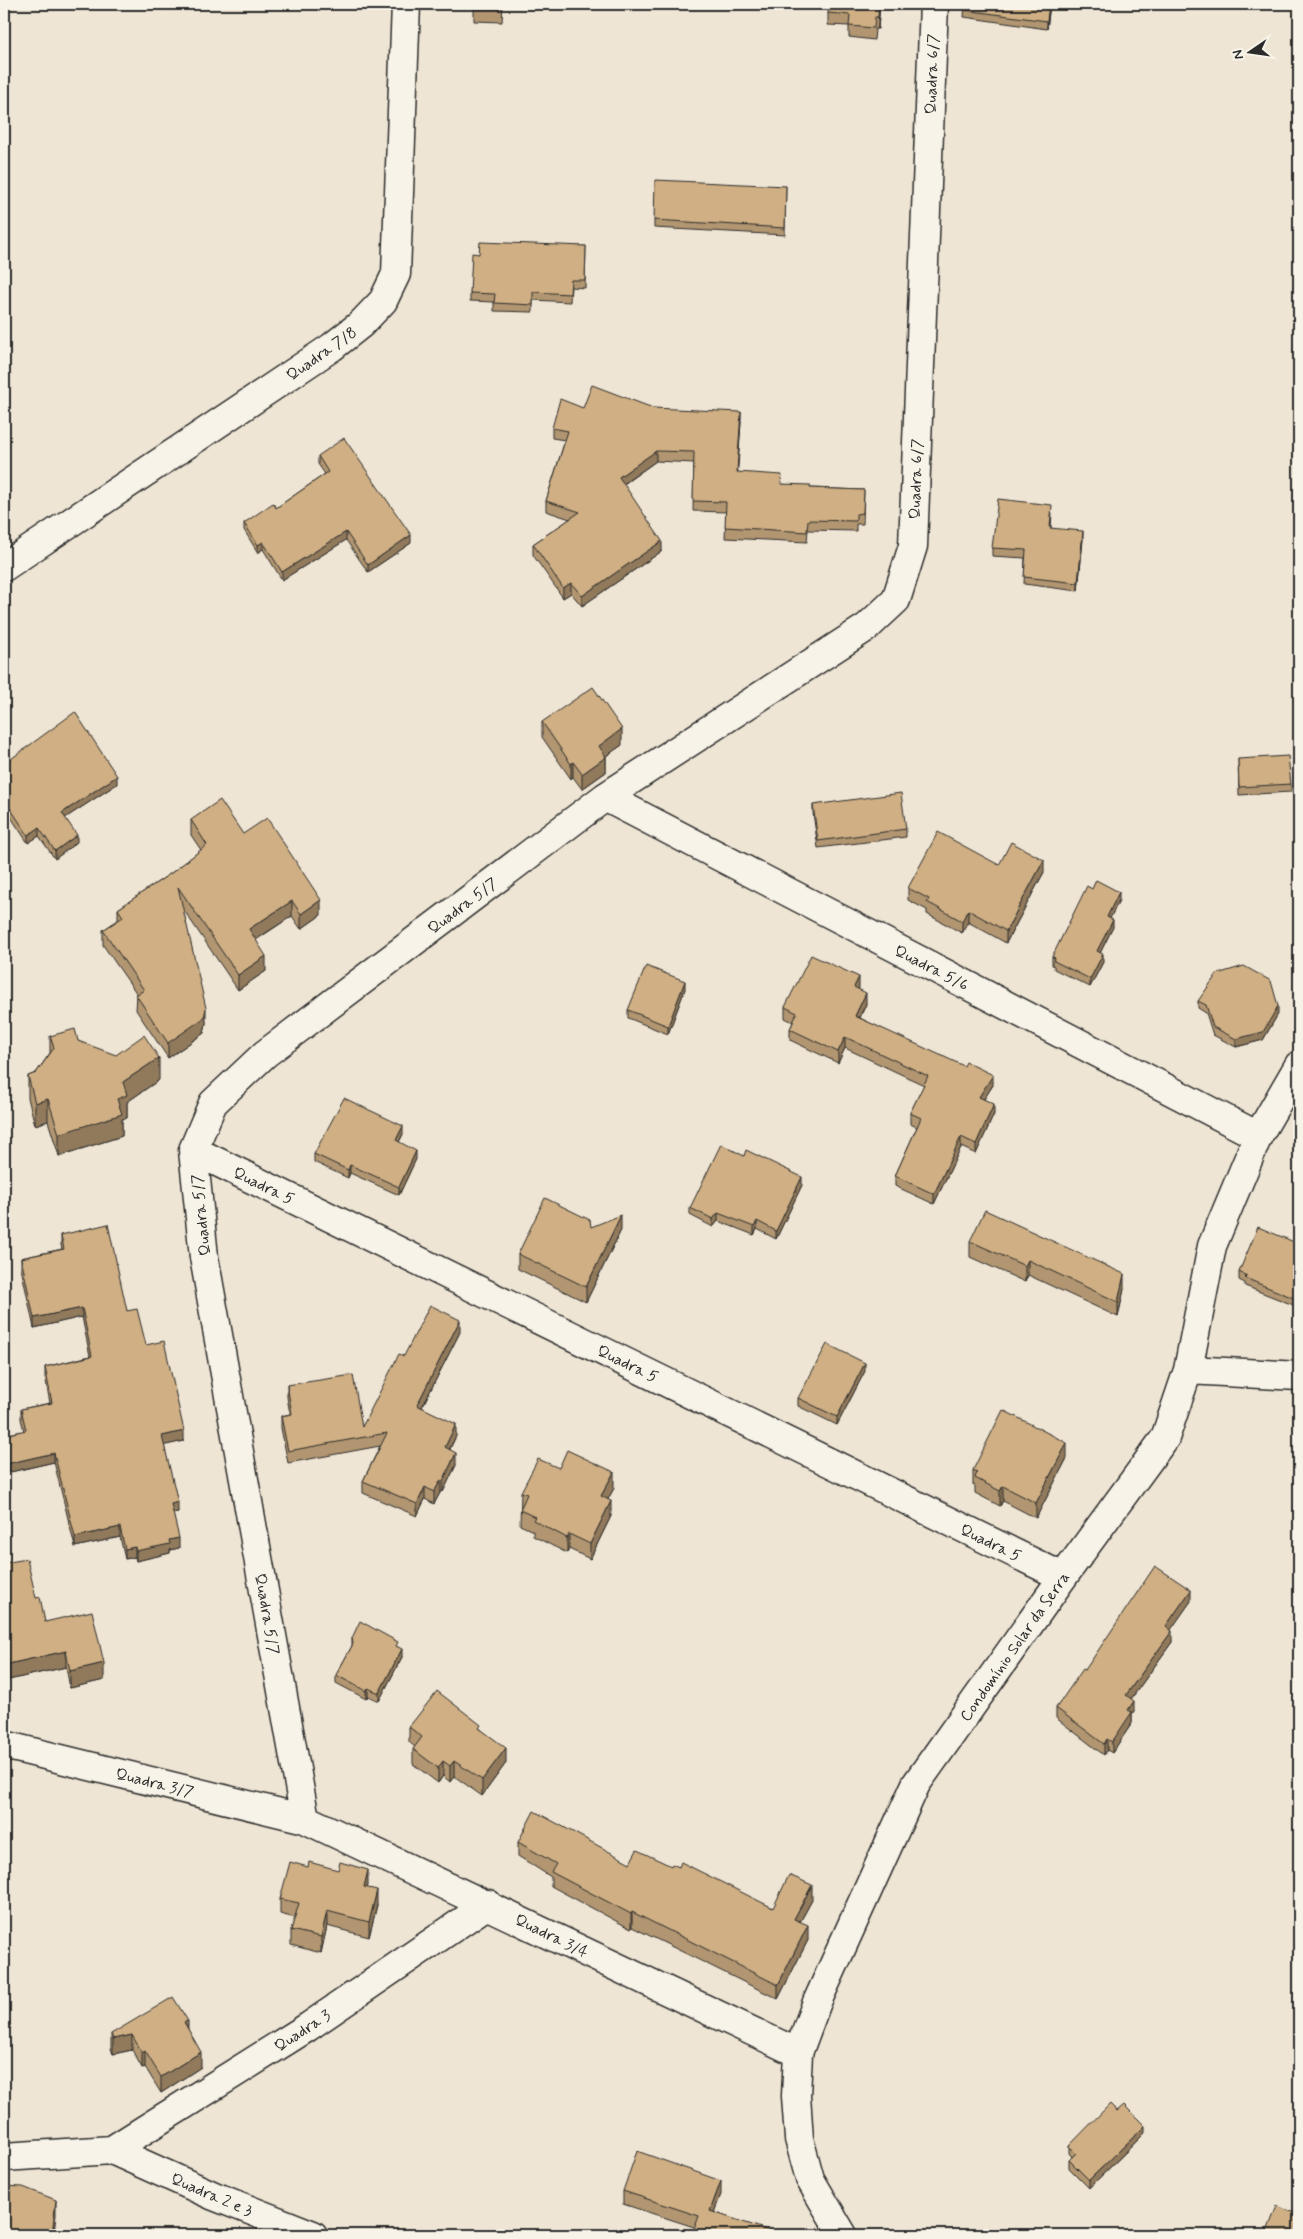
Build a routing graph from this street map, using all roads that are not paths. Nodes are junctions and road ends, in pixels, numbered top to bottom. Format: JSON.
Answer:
{"nodes":[{"id":1,"x":406,"y":4,"type":"edge"},
{"id":2,"x":934,"y":4,"type":"edge"},
{"id":3,"x":4,"y":566,"type":"edge"},
{"id":4,"x":605,"y":797,"type":"junction"},
{"id":5,"x":1299,"y":1066,"type":"edge"},
{"id":6,"x":1258,"y":1136,"type":"junction"},
{"id":7,"x":193,"y":1150,"type":"junction"},
{"id":8,"x":1188,"y":1370,"type":"junction"},
{"id":9,"x":1299,"y":1376,"type":"edge"},
{"id":10,"x":1063,"y":1577,"type":"junction"},
{"id":11,"x":4,"y":1745,"type":"edge"},
{"id":12,"x":305,"y":1819,"type":"junction"},
{"id":13,"x":488,"y":1904,"type":"junction"},
{"id":14,"x":798,"y":2052,"type":"junction"},
{"id":15,"x":112,"y":2150,"type":"junction"},
{"id":16,"x":4,"y":2157,"type":"edge"},
{"id":17,"x":313,"y":2235,"type":"edge"},
{"id":18,"x":842,"y":2235,"type":"edge"}],
"edges":[{"from":1,"to":3,"type":"street","name":"Quadra 7/8"},
{"from":2,"to":4,"type":"street","name":"Quadra 6/7"},
{"from":4,"to":6,"type":"street","name":"Quadra 5/6"},
{"from":4,"to":7,"type":"street","name":"Quadra 5/7"},
{"from":5,"to":6,"type":"street","name":"Condomínio Solar da Serra"},
{"from":6,"to":8,"type":"street","name":"Condomínio Solar da Serra"},
{"from":7,"to":10,"type":"street","name":"Quadra 5"},
{"from":7,"to":12,"type":"street","name":"Quadra 5/7"},
{"from":8,"to":9,"type":"street"},
{"from":8,"to":10,"type":"street","name":"Condomínio Solar da Serra"},
{"from":10,"to":14,"type":"street","name":"Condomínio Solar da Serra"},
{"from":11,"to":12,"type":"street","name":"Quadra 3/7"},
{"from":12,"to":13,"type":"street","name":"Quadra 3/4"},
{"from":13,"to":14,"type":"street","name":"Quadra 3/4"},
{"from":13,"to":15,"type":"street","name":"Quadra 3"},
{"from":14,"to":18,"type":"street","name":"Condomínio Solar da Serra"},
{"from":15,"to":16,"type":"street"},
{"from":15,"to":17,"type":"street","name":"Quadra 2 e 3"}]}
